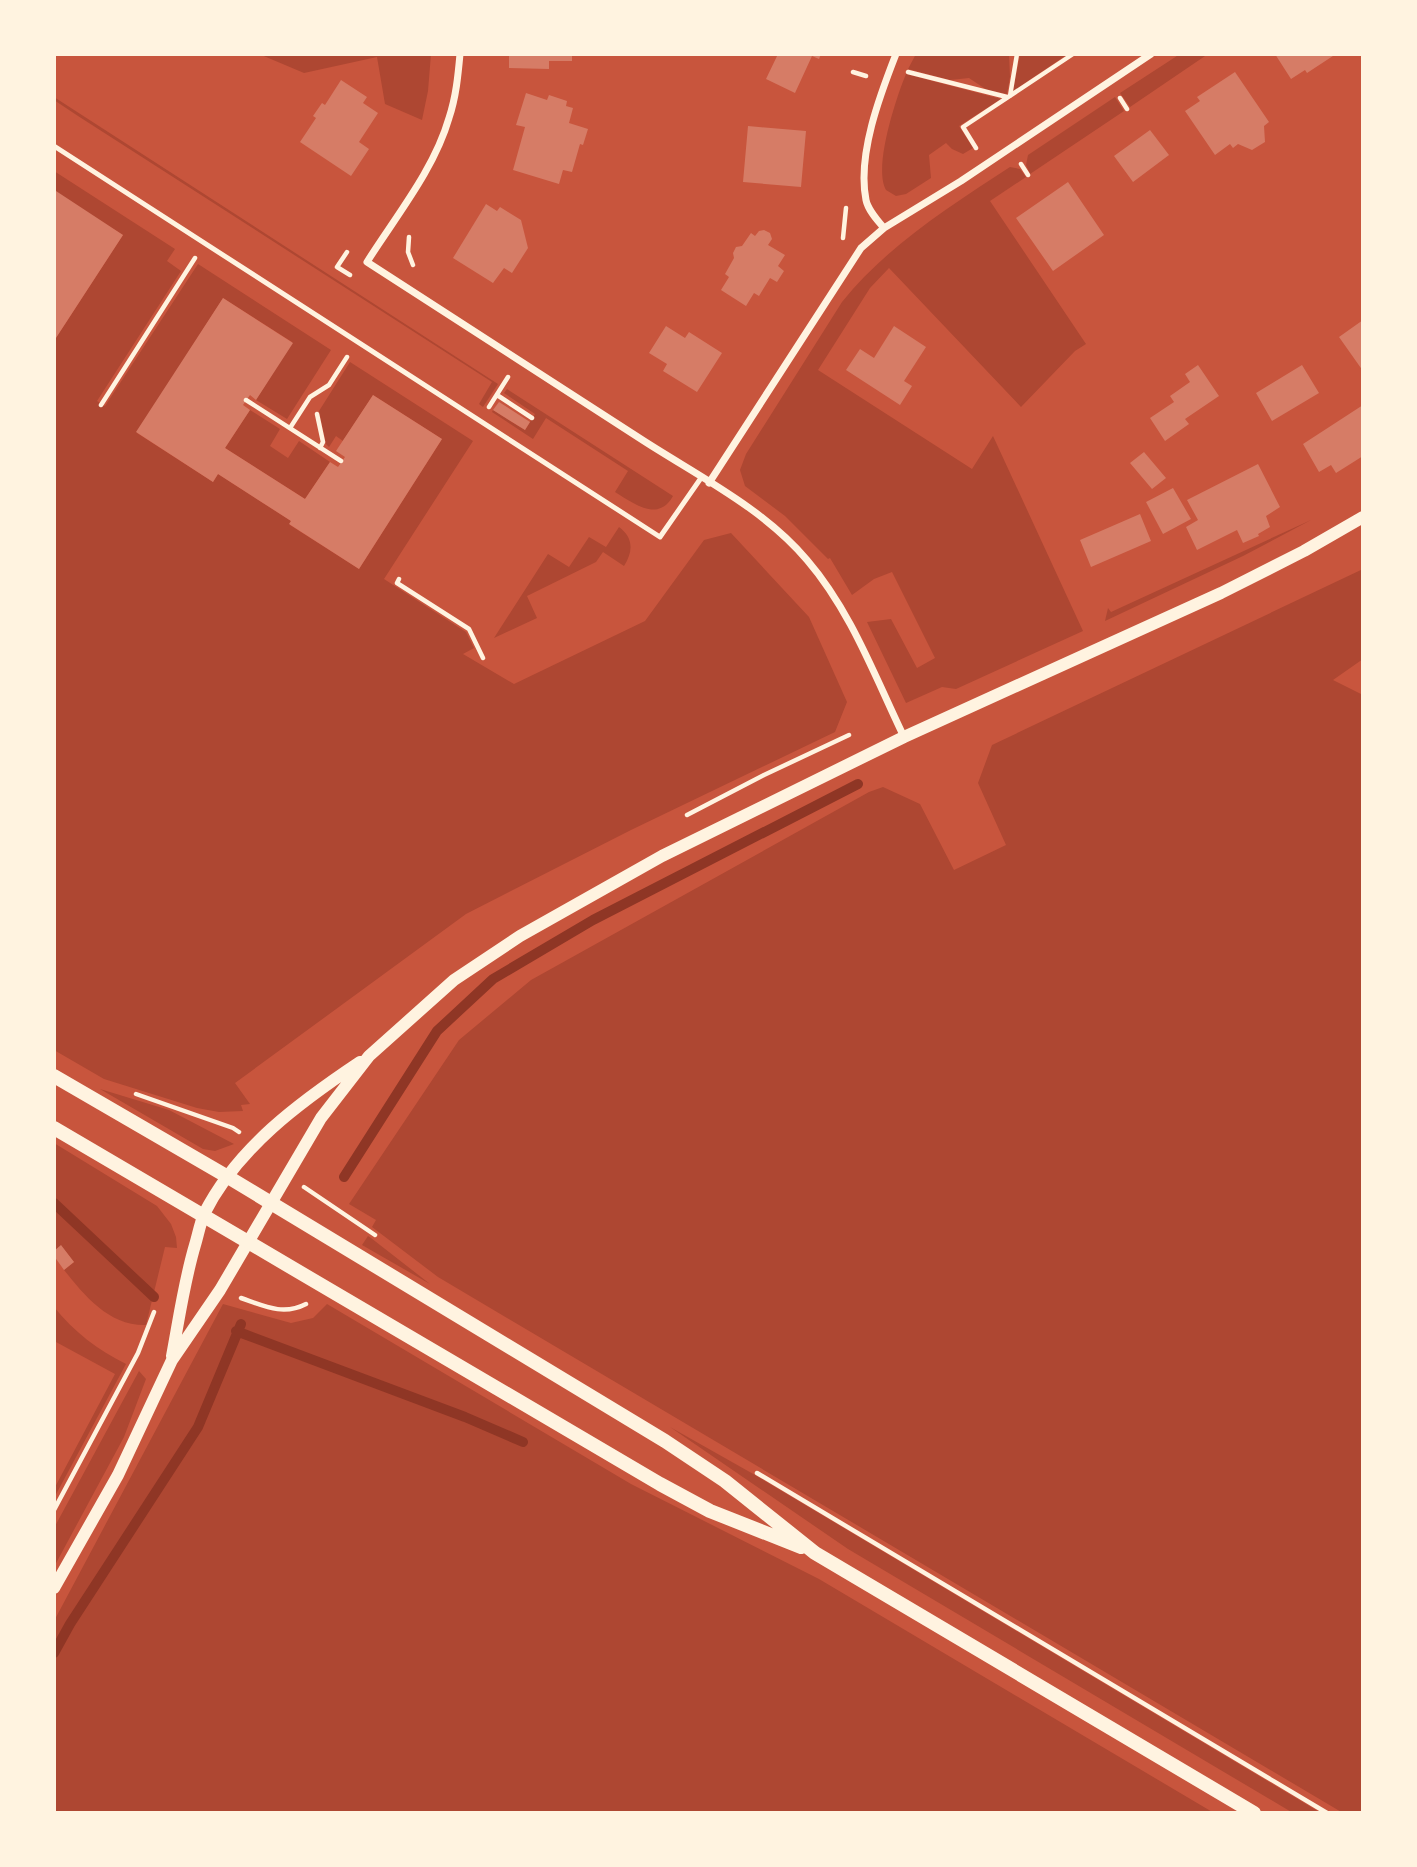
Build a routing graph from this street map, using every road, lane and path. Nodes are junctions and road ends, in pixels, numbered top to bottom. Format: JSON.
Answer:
{"nodes":[{"id":1,"x":460,"y":54,"type":"edge"},
{"id":2,"x":896,"y":54,"type":"edge"},
{"id":3,"x":1017,"y":54,"type":"edge"},
{"id":4,"x":1073,"y":54,"type":"edge"},
{"id":5,"x":1152,"y":54,"type":"edge"},
{"id":6,"x":891,"y":68,"type":"junction"},
{"id":7,"x":853,"y":72,"type":"dead end"},
{"id":8,"x":868,"y":77,"type":"dead end"},
{"id":9,"x":1009,"y":97,"type":"junction"},
{"id":10,"x":54,"y":146,"type":"edge"},
{"id":11,"x":975,"y":150,"type":"dead end"},
{"id":12,"x":884,"y":228,"type":"junction"},
{"id":13,"x":411,"y":235,"type":"dead end"},
{"id":14,"x":349,"y":250,"type":"dead end"},
{"id":15,"x":195,"y":258,"type":"dead end"},
{"id":16,"x":337,"y":267,"type":"dead end"},
{"id":17,"x":417,"y":269,"type":"dead end"},
{"id":18,"x":348,"y":356,"type":"dead end"},
{"id":19,"x":508,"y":377,"type":"dead end"},
{"id":20,"x":246,"y":400,"type":"dead end"},
{"id":21,"x":101,"y":405,"type":"dead end"},
{"id":22,"x":317,"y":414,"type":"dead end"},
{"id":23,"x":532,"y":418,"type":"dead end"},
{"id":24,"x":290,"y":428,"type":"junction"},
{"id":25,"x":320,"y":448,"type":"junction"},
{"id":26,"x":341,"y":461,"type":"dead end"},
{"id":27,"x":705,"y":480,"type":"junction"},
{"id":28,"x":1363,"y":517,"type":"edge"},
{"id":29,"x":399,"y":579,"type":"dead end"},
{"id":30,"x":483,"y":658,"type":"dead end"},
{"id":31,"x":904,"y":737,"type":"junction"},
{"id":32,"x":369,"y":1056,"type":"junction"},
{"id":33,"x":54,"y":1076,"type":"edge"},
{"id":34,"x":124,"y":1090,"type":"dead end"},
{"id":35,"x":54,"y":1128,"type":"edge"},
{"id":36,"x":233,"y":1128,"type":"dead end"},
{"id":37,"x":228,"y":1177,"type":"junction"},
{"id":38,"x":308,"y":1190,"type":"dead end"},
{"id":39,"x":271,"y":1203,"type":"junction"},
{"id":40,"x":203,"y":1216,"type":"junction"},
{"id":41,"x":381,"y":1239,"type":"dead end"},
{"id":42,"x":248,"y":1242,"type":"junction"},
{"id":43,"x":220,"y":1290,"type":"junction"},
{"id":44,"x":313,"y":1301,"type":"dead end"},
{"id":45,"x":157,"y":1302,"type":"dead end"},
{"id":46,"x":172,"y":1360,"type":"junction"},
{"id":47,"x":748,"y":1468,"type":"dead end"},
{"id":48,"x":54,"y":1510,"type":"edge"},
{"id":49,"x":815,"y":1553,"type":"junction"},
{"id":50,"x":54,"y":1588,"type":"edge"},
{"id":51,"x":1254,"y":1813,"type":"edge"},
{"id":52,"x":1327,"y":1813,"type":"edge"}],
"edges":[{"from":1,"to":27,"type":"street"},
{"from":2,"to":6,"type":"street"},
{"from":3,"to":9,"type":"path"},
{"from":4,"to":9,"type":"path"},
{"from":5,"to":12,"type":"street"},
{"from":6,"to":9,"type":"path"},
{"from":6,"to":12,"type":"street"},
{"from":7,"to":8,"type":"path"},
{"from":9,"to":11,"type":"path"},
{"from":10,"to":27,"type":"lane"},
{"from":12,"to":27,"type":"street"},
{"from":13,"to":17,"type":"path"},
{"from":14,"to":16,"type":"path"},
{"from":15,"to":21,"type":"path"},
{"from":18,"to":24,"type":"path"},
{"from":19,"to":23,"type":"path"},
{"from":20,"to":24,"type":"path"},
{"from":22,"to":25,"type":"path"},
{"from":24,"to":25,"type":"path"},
{"from":25,"to":26,"type":"path"},
{"from":27,"to":31,"type":"street"},
{"from":28,"to":31,"type":"street"},
{"from":29,"to":30,"type":"path"},
{"from":31,"to":32,"type":"street"},
{"from":32,"to":37,"type":"street"},
{"from":32,"to":39,"type":"street"},
{"from":33,"to":37,"type":"main road"},
{"from":34,"to":36,"type":"path"},
{"from":35,"to":40,"type":"main road"},
{"from":37,"to":39,"type":"main road"},
{"from":37,"to":40,"type":"street"},
{"from":38,"to":41,"type":"path"},
{"from":39,"to":42,"type":"street"},
{"from":39,"to":49,"type":"main road"},
{"from":40,"to":42,"type":"main road"},
{"from":40,"to":46,"type":"street"},
{"from":42,"to":43,"type":"street"},
{"from":42,"to":49,"type":"main road"},
{"from":43,"to":44,"type":"path"},
{"from":43,"to":46,"type":"street"},
{"from":45,"to":48,"type":"path"},
{"from":46,"to":50,"type":"street"},
{"from":47,"to":52,"type":"path"},
{"from":49,"to":51,"type":"main road"}]}
